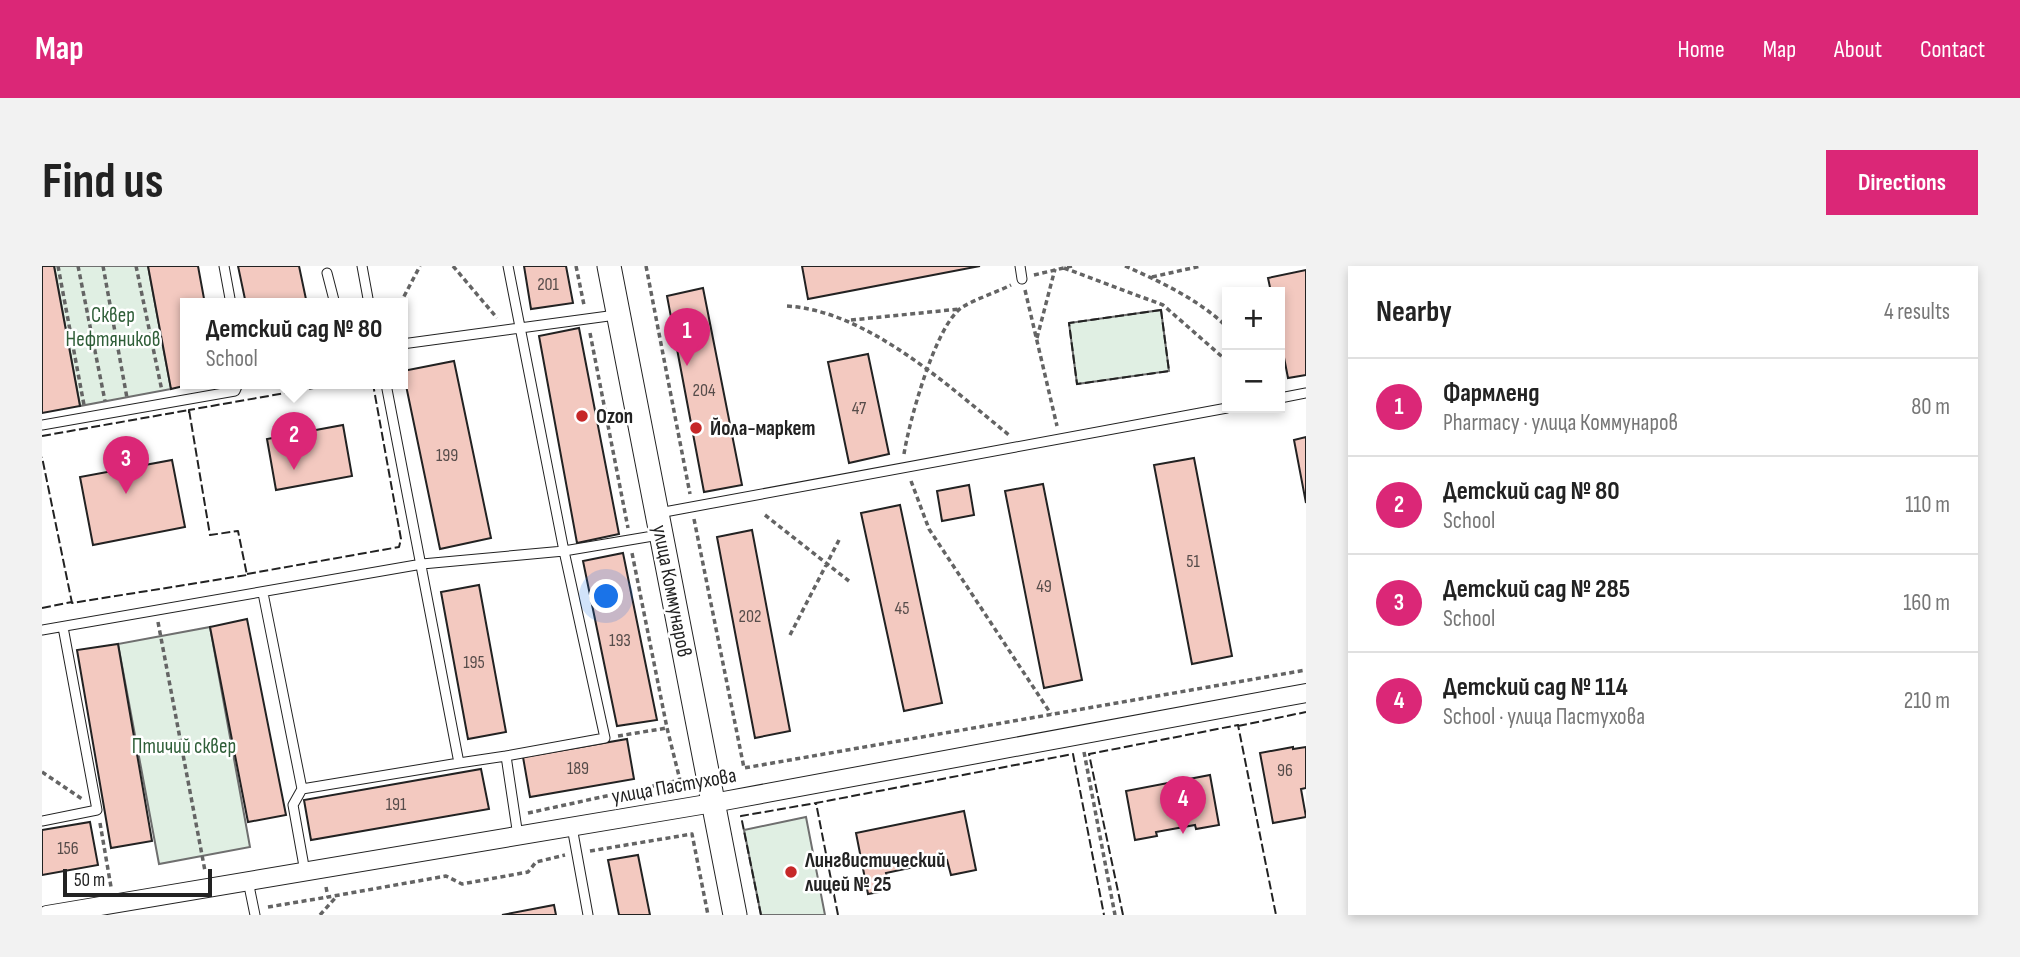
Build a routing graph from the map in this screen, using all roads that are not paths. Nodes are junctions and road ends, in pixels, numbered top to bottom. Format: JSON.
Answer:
{"nodes":[{"id":1,"x":224,"y":266,"type":"edge"},
{"id":2,"x":362,"y":266,"type":"edge"},
{"id":3,"x":508,"y":266,"type":"edge"},
{"id":4,"x":610,"y":266,"type":"edge"},
{"id":5,"x":1020,"y":266,"type":"edge"},
{"id":6,"x":327,"y":272,"type":"dead end"},
{"id":7,"x":1022,"y":279,"type":"road end"},
{"id":8,"x":230,"y":298,"type":"edge"},
{"id":9,"x":334,"y":298,"type":"edge"},
{"id":10,"x":368,"y":298,"type":"edge"},
{"id":11,"x":619,"y":314,"type":"junction"},
{"id":12,"x":521,"y":329,"type":"junction"},
{"id":13,"x":408,"y":343,"type":"edge"},
{"id":14,"x":236,"y":389,"type":"edge"},
{"id":15,"x":387,"y":389,"type":"edge"},
{"id":16,"x":1306,"y":393,"type":"edge"},
{"id":17,"x":1285,"y":397,"type":"edge"},
{"id":18,"x":1222,"y":409,"type":"edge"},
{"id":19,"x":42,"y":425,"type":"edge"},
{"id":20,"x":659,"y":524,"type":"junction"},
{"id":21,"x":564,"y":551,"type":"junction"},
{"id":22,"x":422,"y":564,"type":"junction"},
{"id":23,"x":263,"y":593,"type":"junction"},
{"id":24,"x":64,"y":627,"type":"junction"},
{"id":25,"x":42,"y":631,"type":"edge"},
{"id":26,"x":1306,"y":693,"type":"edge"},
{"id":27,"x":506,"y":755,"type":"junction"},
{"id":28,"x":459,"y":762,"type":"junction"},
{"id":29,"x":302,"y":789,"type":"junction"},
{"id":30,"x":713,"y":803,"type":"junction"},
{"id":31,"x":42,"y":821,"type":"edge"},
{"id":32,"x":572,"y":827,"type":"junction"},
{"id":33,"x":519,"y":836,"type":"junction"},
{"id":34,"x":305,"y":872,"type":"junction"},
{"id":35,"x":248,"y":881,"type":"junction"},
{"id":36,"x":254,"y":912,"type":"edge"},
{"id":37,"x":47,"y":915,"type":"edge"},
{"id":38,"x":588,"y":915,"type":"edge"},
{"id":39,"x":735,"y":915,"type":"edge"}],
"edges":[{"from":1,"to":8,"type":"lane"},
{"from":2,"to":10,"type":"lane"},
{"from":3,"to":12,"type":"lane"},
{"from":4,"to":11,"type":"street","name":"улица Коммунаров"},
{"from":5,"to":7,"type":"lane"},
{"from":6,"to":9,"type":"lane"},
{"from":11,"to":12,"type":"lane"},
{"from":11,"to":20,"type":"street","name":"улица Коммунаров"},
{"from":12,"to":13,"type":"lane"},
{"from":12,"to":21,"type":"lane"},
{"from":14,"to":19,"type":"lane"},
{"from":15,"to":22,"type":"lane"},
{"from":16,"to":17,"type":"lane"},
{"from":18,"to":20,"type":"lane"},
{"from":20,"to":21,"type":"lane"},
{"from":20,"to":30,"type":"street","name":"улица Коммунаров"},
{"from":21,"to":22,"type":"lane"},
{"from":21,"to":27,"type":"lane"},
{"from":22,"to":23,"type":"lane"},
{"from":22,"to":28,"type":"lane"},
{"from":23,"to":24,"type":"lane"},
{"from":23,"to":29,"type":"lane"},
{"from":24,"to":25,"type":"lane"},
{"from":24,"to":31,"type":"lane"},
{"from":26,"to":30,"type":"street","name":"улица Пастухова"},
{"from":27,"to":28,"type":"lane"},
{"from":27,"to":33,"type":"lane"},
{"from":28,"to":29,"type":"lane"},
{"from":29,"to":34,"type":"lane"},
{"from":30,"to":32,"type":"street","name":"улица Пастухова"},
{"from":30,"to":39,"type":"street","name":"улица Коммунаров"},
{"from":32,"to":33,"type":"street","name":"улица Пастухова"},
{"from":32,"to":38,"type":"lane"},
{"from":33,"to":34,"type":"street","name":"улица Пастухова"},
{"from":34,"to":35,"type":"street","name":"улица Пастухова"},
{"from":35,"to":36,"type":"lane"},
{"from":35,"to":37,"type":"street","name":"улица Пастухова"}]}
